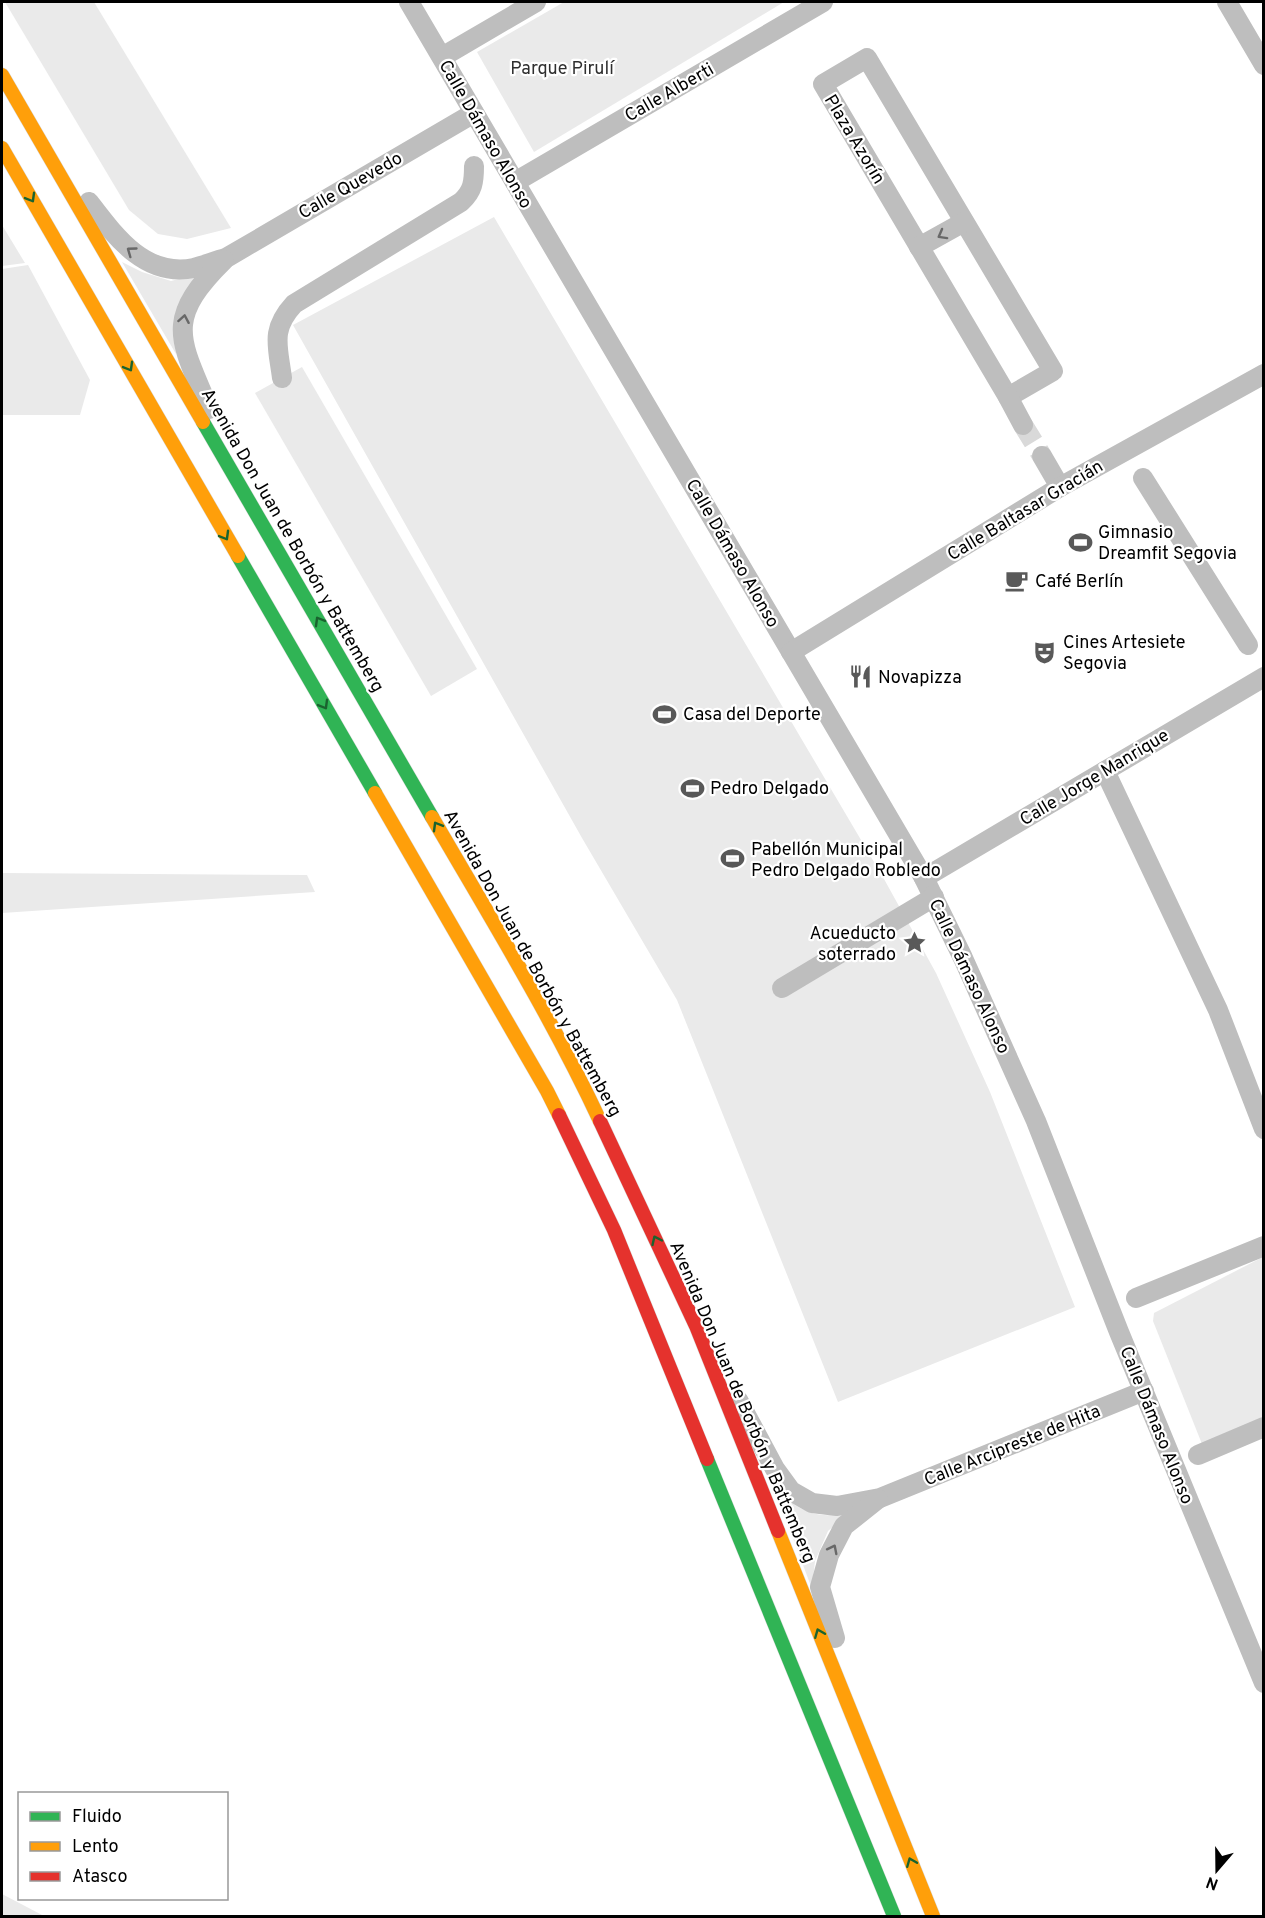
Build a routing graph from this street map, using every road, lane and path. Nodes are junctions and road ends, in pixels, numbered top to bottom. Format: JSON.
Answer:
{"nodes":[{"id":1,"x":409,"y":2,"type":"edge"},
{"id":2,"x":536,"y":2,"type":"edge"},
{"id":3,"x":823,"y":2,"type":"edge"},
{"id":4,"x":1227,"y":2,"type":"edge"},
{"id":5,"x":1260,"y":52,"type":"edge"},
{"id":6,"x":442,"y":57,"type":"junction"},
{"id":7,"x":2,"y":75,"type":"edge"},
{"id":8,"x":474,"y":113,"type":"junction"},
{"id":9,"x":34,"y":131,"type":"junction"},
{"id":10,"x":2,"y":148,"type":"edge"},
{"id":11,"x":474,"y":166,"type":"dead end"},
{"id":12,"x":515,"y":182,"type":"junction"},
{"id":13,"x":964,"y":222,"type":"junction"},
{"id":14,"x":919,"y":247,"type":"junction"},
{"id":15,"x":226,"y":258,"type":"junction"},
{"id":16,"x":1263,"y":374,"type":"edge"},
{"id":17,"x":282,"y":378,"type":"dead end"},
{"id":18,"x":1008,"y":398,"type":"junction"},
{"id":19,"x":1023,"y":425,"type":"tunnel mouth"},
{"id":20,"x":1042,"y":456,"type":"tunnel mouth"},
{"id":21,"x":1143,"y":478,"type":"dead end"},
{"id":22,"x":1060,"y":487,"type":"junction"},
{"id":23,"x":244,"y":491,"type":"junction"},
{"id":24,"x":1248,"y":645,"type":"dead end"},
{"id":25,"x":791,"y":652,"type":"junction"},
{"id":26,"x":1263,"y":677,"type":"edge"},
{"id":27,"x":1105,"y":771,"type":"junction"},
{"id":28,"x":924,"y":878,"type":"junction"},
{"id":29,"x":933,"y":897,"type":"junction"},
{"id":30,"x":782,"y":988,"type":"dead end"},
{"id":31,"x":1263,"y":1128,"type":"edge"},
{"id":32,"x":1263,"y":1246,"type":"edge"},
{"id":33,"x":1136,"y":1298,"type":"dead end"},
{"id":34,"x":696,"y":1326,"type":"junction"},
{"id":35,"x":1144,"y":1391,"type":"junction"},
{"id":36,"x":1263,"y":1427,"type":"edge"},
{"id":37,"x":1198,"y":1455,"type":"dead end"},
{"id":38,"x":880,"y":1498,"type":"junction"},
{"id":39,"x":1263,"y":1683,"type":"edge"},
{"id":40,"x":872,"y":1766,"type":"junction"},
{"id":41,"x":894,"y":1917,"type":"edge"},
{"id":42,"x":933,"y":1917,"type":"edge"}],
"edges":[{"from":1,"to":6,"type":"street","name":"Calle Dámaso Alonso"},
{"from":2,"to":6,"type":"street"},
{"from":3,"to":12,"type":"street","name":"Calle Alberti"},
{"from":4,"to":5,"type":"street"},
{"from":6,"to":8,"type":"street","name":"Calle Dámaso Alonso"},
{"from":7,"to":9,"type":"main road","name":"Avenida Don Juan de Borbón y Battemberg"},
{"from":8,"to":12,"type":"street","name":"Calle Dámaso Alonso"},
{"from":8,"to":15,"type":"street","name":"Calle Quevedo"},
{"from":15,"to":9,"type":"street","name":"Calle Quevedo","one_way":true},
{"from":9,"to":23,"type":"main road","name":"Avenida Don Juan de Borbón y Battemberg"},
{"from":10,"to":41,"type":"main road","one_way":true},
{"from":11,"to":17,"type":"street"},
{"from":12,"to":25,"type":"street","name":"Calle Dámaso Alonso"},
{"from":13,"to":14,"type":"street","one_way":true},
{"from":13,"to":14,"type":"street","name":"Plaza Azorín"},
{"from":13,"to":18,"type":"street","name":"Plaza Azorín"},
{"from":14,"to":18,"type":"street","name":"Plaza Azorín"},
{"from":23,"to":15,"type":"street","name":"Calle Quevedo","one_way":true},
{"from":16,"to":22,"type":"street","name":"Calle Baltasar Gracián"},
{"from":18,"to":19,"type":"street","name":"Plaza Azorín"},
{"from":20,"to":22,"type":"street"},
{"from":21,"to":24,"type":"street"},
{"from":22,"to":25,"type":"street","name":"Calle Baltasar Gracián"},
{"from":34,"to":23,"type":"main road","name":"Avenida Don Juan de Borbón y Battemberg","one_way":true},
{"from":25,"to":28,"type":"street","name":"Calle Dámaso Alonso"},
{"from":26,"to":27,"type":"street","name":"Calle Jorge Manrique"},
{"from":27,"to":28,"type":"street","name":"Calle Jorge Manrique"},
{"from":27,"to":31,"type":"street"},
{"from":28,"to":29,"type":"street","name":"Calle Dámaso Alonso"},
{"from":29,"to":30,"type":"street"},
{"from":29,"to":35,"type":"street","name":"Calle Dámaso Alonso"},
{"from":32,"to":33,"type":"street"},
{"from":34,"to":38,"type":"street","name":"Calle Arcipreste de Hita"},
{"from":40,"to":34,"type":"main road","name":"Avenida Don Juan de Borbón y Battemberg","one_way":true},
{"from":35,"to":38,"type":"street","name":"Calle Arcipreste de Hita"},
{"from":35,"to":39,"type":"street","name":"Calle Dámaso Alonso"},
{"from":36,"to":37,"type":"street"},
{"from":40,"to":38,"type":"street","name":"Calle Arcipreste de Hita","one_way":true},
{"from":42,"to":40,"type":"main road","name":"Avenida Don Juan de Borbón y Battemberg","one_way":true}]}
